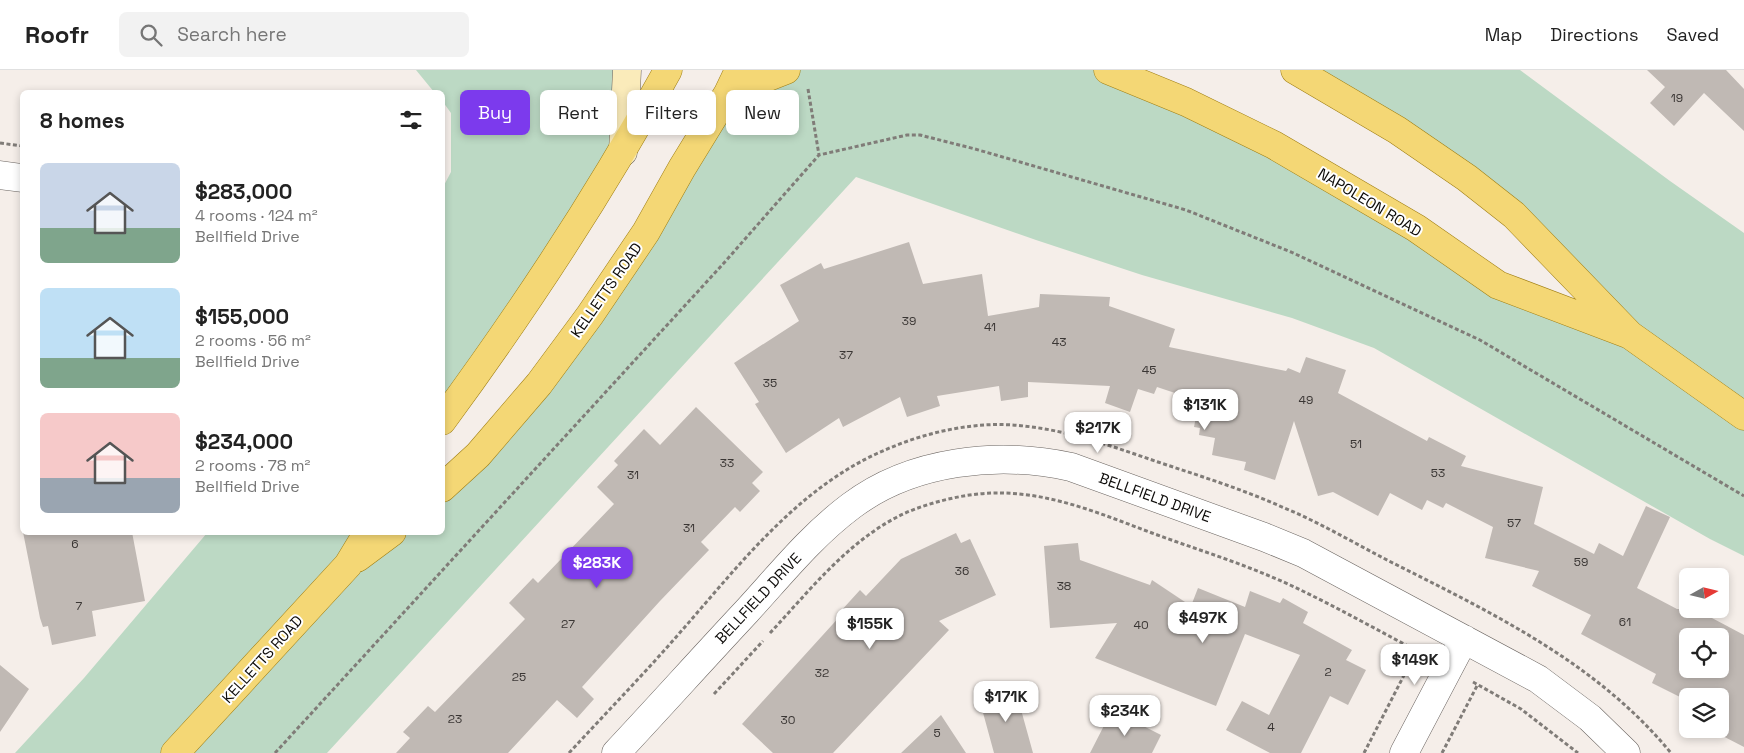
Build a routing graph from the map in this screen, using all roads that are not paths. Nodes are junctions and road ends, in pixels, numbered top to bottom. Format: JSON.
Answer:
{"nodes":[{"id":1,"x":627,"y":70,"type":"edge"},
{"id":2,"x":668,"y":70,"type":"edge"},
{"id":3,"x":1108,"y":70,"type":"edge"},
{"id":4,"x":1295,"y":70,"type":"edge"},
{"id":5,"x":796,"y":75,"type":"edge"},
{"id":6,"x":734,"y":81,"type":"edge"},
{"id":7,"x":623,"y":152,"type":"junction"},
{"id":8,"x":0,"y":175,"type":"edge"},
{"id":9,"x":20,"y":178,"type":"edge"},
{"id":10,"x":1630,"y":335,"type":"junction"},
{"id":11,"x":1744,"y":416,"type":"edge"},
{"id":12,"x":445,"y":417,"type":"edge"},
{"id":13,"x":445,"y":485,"type":"edge"},
{"id":14,"x":366,"y":535,"type":"edge"},
{"id":15,"x":388,"y":535,"type":"edge"},
{"id":16,"x":348,"y":565,"type":"junction"},
{"id":17,"x":1464,"y":639,"type":"junction"},
{"id":18,"x":175,"y":753,"type":"edge"},
{"id":19,"x":616,"y":753,"type":"edge"},
{"id":20,"x":1404,"y":753,"type":"edge"},
{"id":21,"x":1626,"y":753,"type":"edge"}],
"edges":[{"from":1,"to":7,"type":"main road"},
{"from":2,"to":7,"type":"main road"},
{"from":3,"to":10,"type":"main road","name":"NAPOLEON ROAD"},
{"from":4,"to":10,"type":"main road","name":"NAPOLEON ROAD"},
{"from":5,"to":6,"type":"main road"},
{"from":6,"to":13,"type":"main road","name":"KELLETTS ROAD"},
{"from":7,"to":12,"type":"main road"},
{"from":8,"to":9,"type":"street"},
{"from":10,"to":11,"type":"main road","name":"NAPOLEON ROAD"},
{"from":14,"to":16,"type":"main road","name":"KELLETTS ROAD"},
{"from":15,"to":16,"type":"main road","name":"KELLETTS ROAD"},
{"from":16,"to":18,"type":"main road","name":"KELLETTS ROAD"},
{"from":17,"to":19,"type":"street","name":"BELLFIELD DRIVE"},
{"from":17,"to":20,"type":"street"},
{"from":17,"to":21,"type":"street","name":"BELLFIELD DRIVE"}]}
